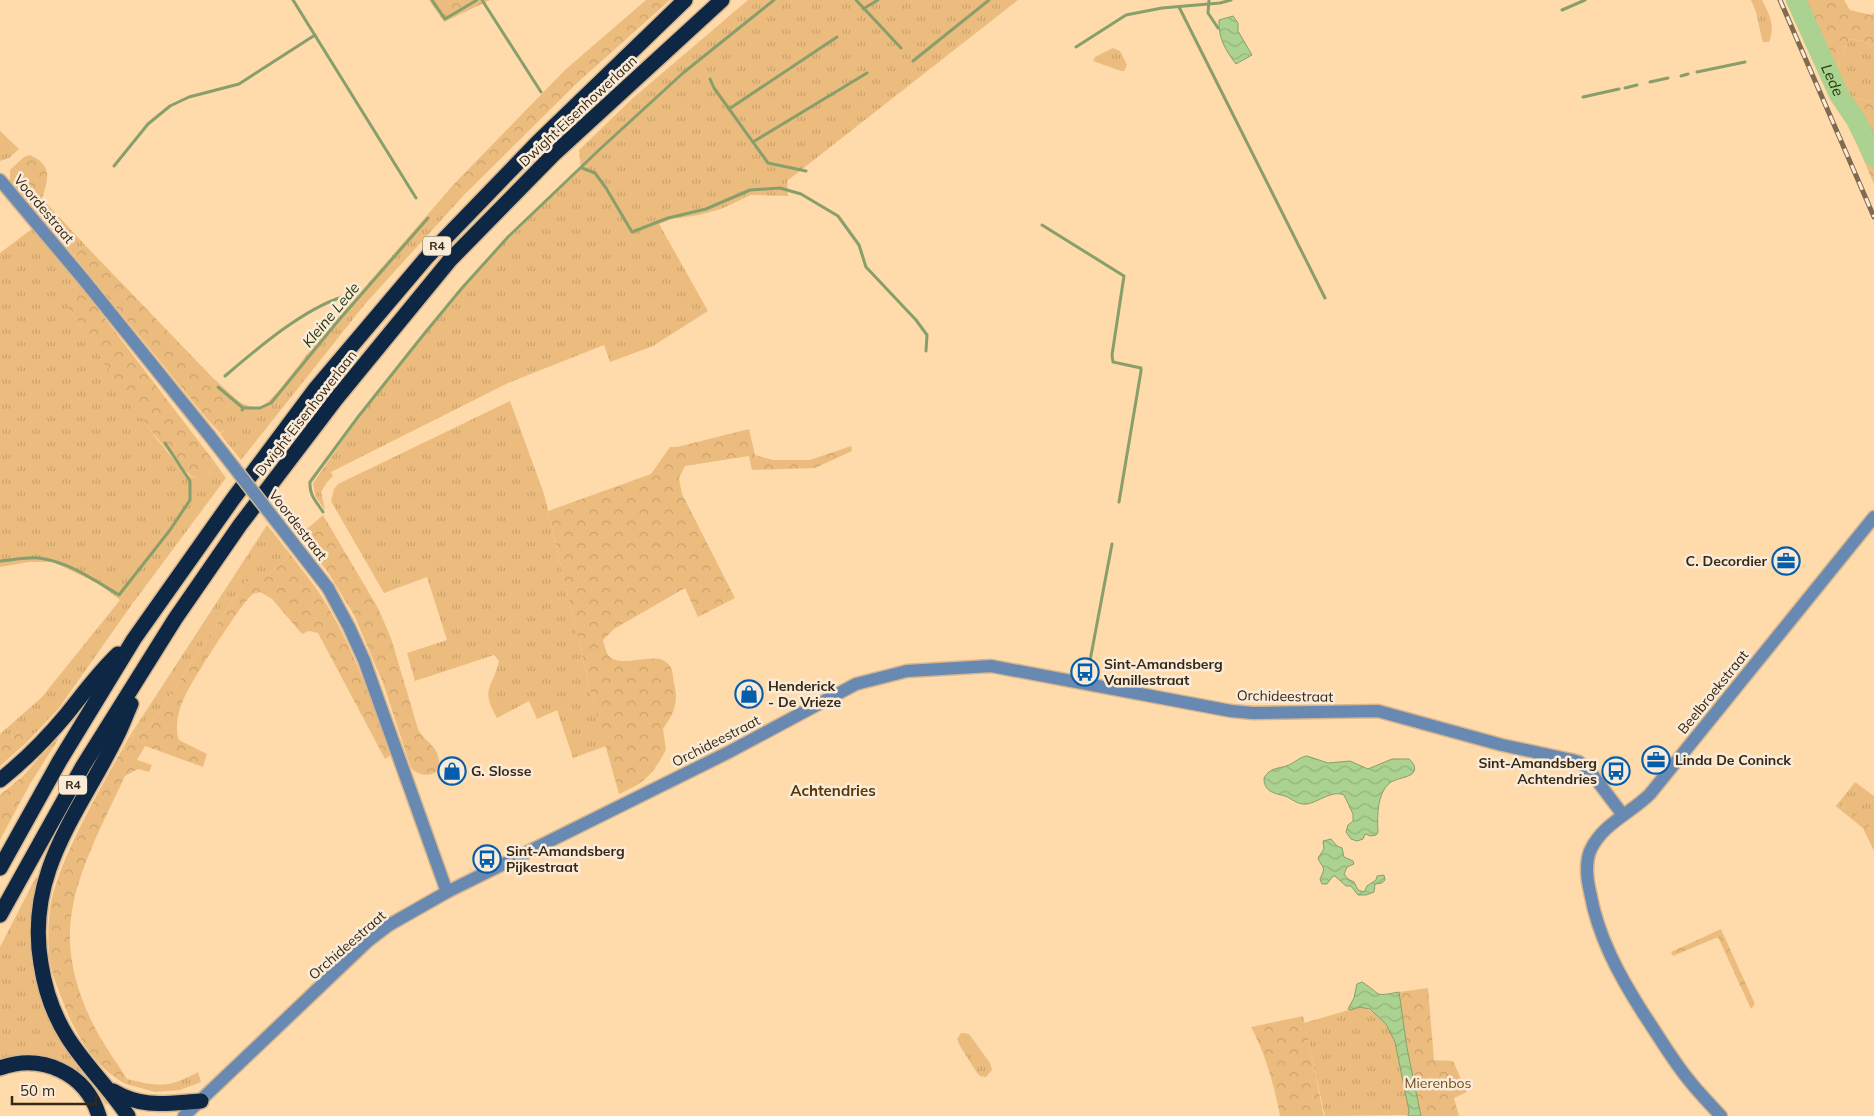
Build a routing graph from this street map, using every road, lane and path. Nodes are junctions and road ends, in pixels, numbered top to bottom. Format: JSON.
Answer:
{"nodes":[{"id":1,"x":685,"y":0,"type":"edge"},
{"id":2,"x":722,"y":0,"type":"edge"},
{"id":3,"x":0,"y":180,"type":"edge"},
{"id":4,"x":1874,"y":517,"type":"edge"},
{"id":5,"x":134,"y":639,"type":"junction"},
{"id":6,"x":151,"y":657,"type":"junction"},
{"id":7,"x":0,"y":780,"type":"edge"},
{"id":8,"x":1623,"y":815,"type":"junction"},
{"id":9,"x":0,"y":868,"type":"edge"},
{"id":10,"x":447,"y":892,"type":"junction"},
{"id":11,"x":0,"y":915,"type":"edge"},
{"id":12,"x":0,"y":1068,"type":"edge"},
{"id":13,"x":105,"y":1086,"type":"junction"},
{"id":14,"x":201,"y":1101,"type":"junction"},
{"id":15,"x":99,"y":1116,"type":"edge"},
{"id":16,"x":128,"y":1116,"type":"edge"},
{"id":17,"x":184,"y":1116,"type":"edge"},
{"id":18,"x":1721,"y":1116,"type":"edge"}],
"edges":[{"from":1,"to":5,"type":"highway","name":"Dwight Eisenhowerlaan","number":"R4"},
{"from":2,"to":6,"type":"highway","name":"Dwight Eisenhowerlaan","number":"R4"},
{"from":3,"to":10,"type":"street","name":"Voordestraat","bridge":true},
{"from":4,"to":8,"type":"street","name":"Beelbroekstraat"},
{"from":5,"to":7,"type":"highway"},
{"from":5,"to":9,"type":"highway","name":"Dwight Eisenhowerlaan","number":"R4"},
{"from":6,"to":11,"type":"highway","name":"Dwight Eisenhowerlaan","number":"R4"},
{"from":6,"to":13,"type":"highway"},
{"from":8,"to":10,"type":"street","name":"Orchideestraat"},
{"from":8,"to":18,"type":"street","name":"Beelbroekstraat"},
{"from":10,"to":14,"type":"street","name":"Orchideestraat"},
{"from":12,"to":15,"type":"highway"},
{"from":13,"to":14,"type":"highway"},
{"from":13,"to":16,"type":"highway"},
{"from":14,"to":17,"type":"street","name":"Orchideestraat"}]}
